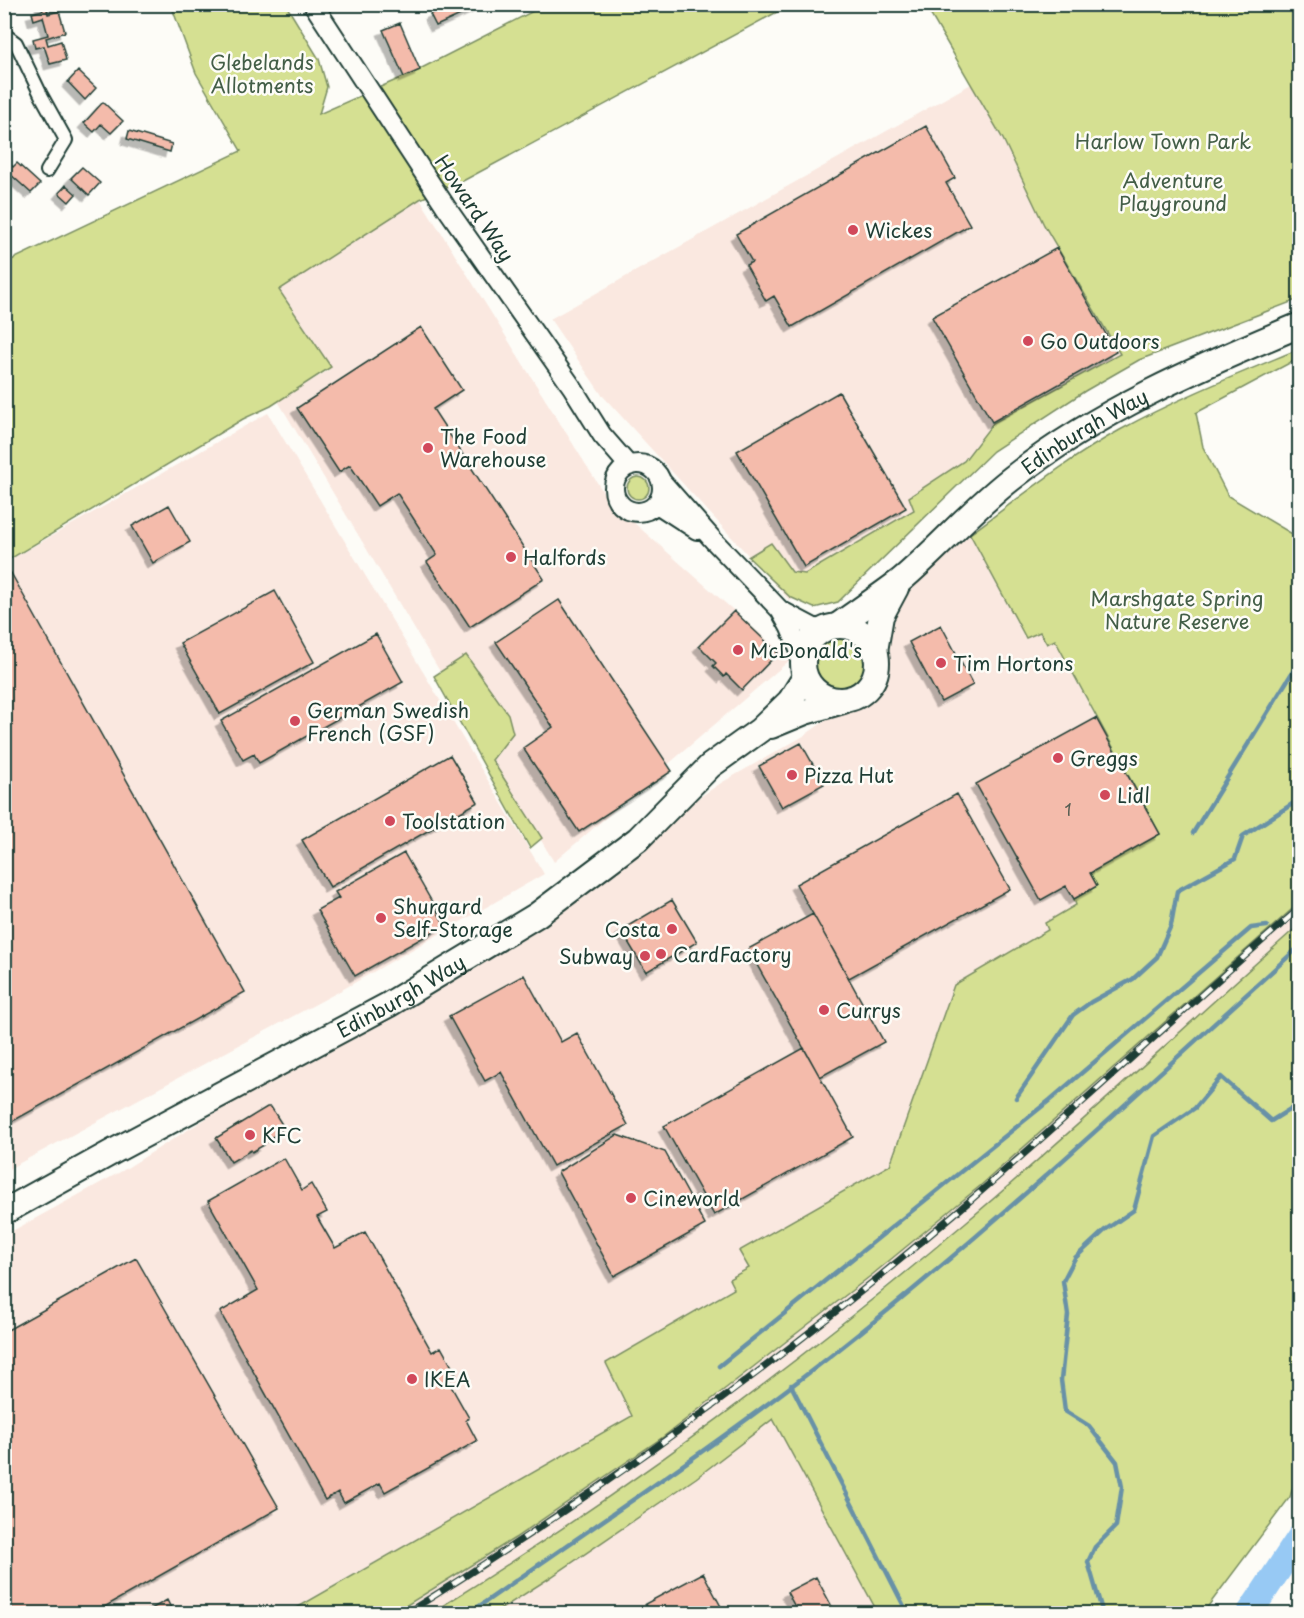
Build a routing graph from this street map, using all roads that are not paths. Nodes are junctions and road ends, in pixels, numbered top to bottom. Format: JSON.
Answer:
{"nodes":[{"id":1,"x":313,"y":4,"type":"edge"},
{"id":2,"x":4,"y":34,"type":"edge"},
{"id":3,"x":46,"y":171,"type":"dead end"},
{"id":4,"x":1299,"y":325,"type":"edge"},
{"id":5,"x":602,"y":435,"type":"junction"},
{"id":6,"x":629,"y":466,"type":"junction"},
{"id":7,"x":616,"y":479,"type":"junction"},
{"id":8,"x":662,"y":482,"type":"junction"},
{"id":9,"x":657,"y":504,"type":"junction"},
{"id":10,"x":714,"y":541,"type":"junction"},
{"id":11,"x":900,"y":580,"type":"junction"},
{"id":12,"x":780,"y":610,"type":"junction"},
{"id":13,"x":833,"y":627,"type":"junction"},
{"id":14,"x":875,"y":651,"type":"junction"},
{"id":15,"x":804,"y":668,"type":"junction"},
{"id":16,"x":845,"y":700,"type":"junction"},
{"id":17,"x":760,"y":730,"type":"junction"},
{"id":18,"x":4,"y":1212,"type":"edge"}],
"edges":[{"from":1,"to":5,"type":"street","name":"Howard Way"},
{"from":2,"to":3,"type":"street"},
{"from":4,"to":11,"type":"highway","name":"Edinburgh Way"},
{"from":5,"to":6,"type":"street","name":"Howard Way"},
{"from":5,"to":7,"type":"street","name":"Howard Way"},
{"from":6,"to":7,"type":"street"},
{"from":6,"to":8,"type":"street"},
{"from":7,"to":9,"type":"street"},
{"from":8,"to":9,"type":"street"},
{"from":8,"to":10,"type":"street"},
{"from":9,"to":10,"type":"street"},
{"from":10,"to":12,"type":"street"},
{"from":11,"to":13,"type":"highway","name":"Edinburgh Way"},
{"from":11,"to":14,"type":"highway","name":"Edinburgh Way"},
{"from":12,"to":13,"type":"street"},
{"from":12,"to":15,"type":"street"},
{"from":13,"to":14,"type":"highway"},
{"from":13,"to":15,"type":"highway"},
{"from":14,"to":16,"type":"highway"},
{"from":15,"to":16,"type":"highway"},
{"from":15,"to":17,"type":"highway","name":"Edinburgh Way"},
{"from":16,"to":17,"type":"highway","name":"Edinburgh Way"},
{"from":17,"to":18,"type":"highway","name":"Edinburgh Way"}]}
